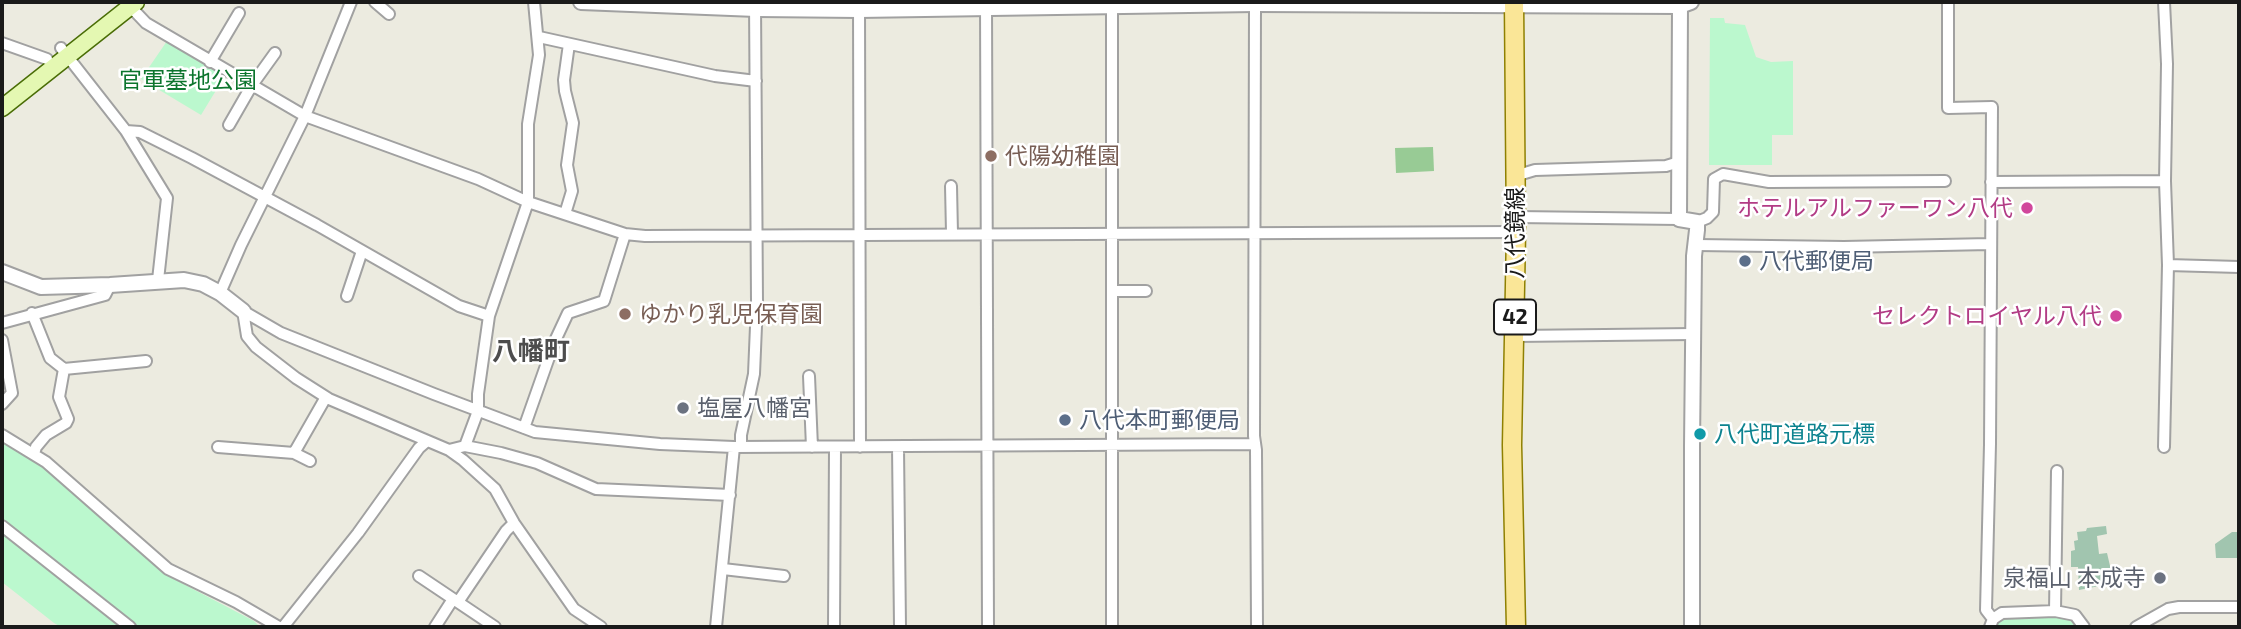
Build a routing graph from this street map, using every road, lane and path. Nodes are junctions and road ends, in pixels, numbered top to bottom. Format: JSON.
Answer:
{"nodes":[{"id":1,"x":351,"y":2,"type":"edge"},
{"id":2,"x":375,"y":2,"type":"edge"},
{"id":3,"x":534,"y":2,"type":"edge"},
{"id":4,"x":581,"y":2,"type":"edge"},
{"id":5,"x":1948,"y":2,"type":"edge"},
{"id":6,"x":2164,"y":2,"type":"edge"},
{"id":7,"x":129,"y":3,"type":"edge"},
{"id":8,"x":1255,"y":3,"type":"edge"},
{"id":9,"x":1513,"y":3,"type":"edge"},
{"id":10,"x":1112,"y":4,"type":"edge"},
{"id":11,"x":1686,"y":4,"type":"edge"},
{"id":12,"x":986,"y":5,"type":"edge"},
{"id":13,"x":756,"y":6,"type":"edge"},
{"id":14,"x":859,"y":6,"type":"edge"},
{"id":15,"x":239,"y":13,"type":"dead end"},
{"id":16,"x":389,"y":14,"type":"dead end"},
{"id":17,"x":539,"y":37,"type":"junction"},
{"id":18,"x":2,"y":43,"type":"edge"},
{"id":19,"x":569,"y":44,"type":"junction"},
{"id":20,"x":65,"y":51,"type":"junction"},
{"id":21,"x":275,"y":53,"type":"dead end"},
{"id":22,"x":47,"y":59,"type":"junction"},
{"id":23,"x":210,"y":62,"type":"junction"},
{"id":24,"x":756,"y":81,"type":"junction"},
{"id":25,"x":252,"y":85,"type":"junction"},
{"id":26,"x":2,"y":94,"type":"edge"},
{"id":27,"x":2,"y":108,"type":"edge"},
{"id":28,"x":305,"y":116,"type":"junction"},
{"id":29,"x":229,"y":125,"type":"dead end"},
{"id":30,"x":126,"y":131,"type":"junction"},
{"id":31,"x":1679,"y":162,"type":"junction"},
{"id":32,"x":1516,"y":176,"type":"junction"},
{"id":33,"x":1945,"y":181,"type":"dead end"},
{"id":34,"x":2165,"y":181,"type":"junction"},
{"id":35,"x":1991,"y":182,"type":"junction"},
{"id":36,"x":951,"y":186,"type":"dead end"},
{"id":37,"x":266,"y":197,"type":"junction"},
{"id":38,"x":528,"y":202,"type":"junction"},
{"id":39,"x":565,"y":215,"type":"junction"},
{"id":40,"x":1679,"y":219,"type":"junction"},
{"id":41,"x":1697,"y":222,"type":"junction"},
{"id":42,"x":1516,"y":225,"type":"junction"},
{"id":43,"x":952,"y":233,"type":"junction"},
{"id":44,"x":1111,"y":233,"type":"junction"},
{"id":45,"x":1255,"y":233,"type":"junction"},
{"id":46,"x":625,"y":234,"type":"junction"},
{"id":47,"x":989,"y":234,"type":"junction"},
{"id":48,"x":860,"y":235,"type":"junction"},
{"id":49,"x":757,"y":236,"type":"junction"},
{"id":50,"x":1990,"y":244,"type":"junction"},
{"id":51,"x":1697,"y":245,"type":"junction"},
{"id":52,"x":362,"y":251,"type":"junction"},
{"id":53,"x":2168,"y":264,"type":"junction"},
{"id":54,"x":2239,"y":267,"type":"edge"},
{"id":55,"x":2,"y":272,"type":"edge"},
{"id":56,"x":159,"y":280,"type":"junction"},
{"id":57,"x":110,"y":285,"type":"junction"},
{"id":58,"x":1112,"y":291,"type":"junction"},
{"id":59,"x":1146,"y":291,"type":"dead end"},
{"id":60,"x":220,"y":293,"type":"junction"},
{"id":61,"x":347,"y":296,"type":"dead end"},
{"id":62,"x":243,"y":310,"type":"junction"},
{"id":63,"x":32,"y":313,"type":"junction"},
{"id":64,"x":489,"y":316,"type":"junction"},
{"id":65,"x":2,"y":323,"type":"edge"},
{"id":66,"x":1694,"y":334,"type":"junction"},
{"id":67,"x":1515,"y":337,"type":"junction"},
{"id":68,"x":2,"y":340,"type":"edge"},
{"id":69,"x":146,"y":362,"type":"dead end"},
{"id":70,"x":64,"y":369,"type":"junction"},
{"id":71,"x":809,"y":376,"type":"dead end"},
{"id":72,"x":326,"y":397,"type":"junction"},
{"id":73,"x":2,"y":404,"type":"edge"},
{"id":74,"x":478,"y":411,"type":"junction"},
{"id":75,"x":524,"y":428,"type":"junction"},
{"id":76,"x":2,"y":435,"type":"edge"},
{"id":77,"x":427,"y":441,"type":"junction"},
{"id":78,"x":1254,"y":443,"type":"junction"},
{"id":79,"x":1112,"y":444,"type":"junction"},
{"id":80,"x":465,"y":446,"type":"junction"},
{"id":81,"x":218,"y":447,"type":"dead end"},
{"id":82,"x":738,"y":447,"type":"junction"},
{"id":83,"x":811,"y":447,"type":"junction"},
{"id":84,"x":860,"y":447,"type":"junction"},
{"id":85,"x":898,"y":447,"type":"junction"},
{"id":86,"x":986,"y":447,"type":"junction"},
{"id":87,"x":2164,"y":447,"type":"dead end"},
{"id":88,"x":835,"y":448,"type":"junction"},
{"id":89,"x":449,"y":450,"type":"junction"},
{"id":90,"x":294,"y":453,"type":"junction"},
{"id":91,"x":34,"y":454,"type":"junction"},
{"id":92,"x":310,"y":461,"type":"dead end"},
{"id":93,"x":2057,"y":471,"type":"dead end"},
{"id":94,"x":730,"y":495,"type":"junction"},
{"id":95,"x":514,"y":523,"type":"junction"},
{"id":96,"x":2,"y":527,"type":"edge"},
{"id":97,"x":723,"y":569,"type":"junction"},
{"id":98,"x":419,"y":576,"type":"dead end"},
{"id":99,"x":783,"y":576,"type":"dead end"},
{"id":100,"x":455,"y":600,"type":"junction"},
{"id":101,"x":2239,"y":607,"type":"edge"},
{"id":102,"x":2054,"y":611,"type":"junction"},
{"id":103,"x":1992,"y":623,"type":"edge"},
{"id":104,"x":130,"y":627,"type":"edge"},
{"id":105,"x":281,"y":627,"type":"edge"},
{"id":106,"x":435,"y":627,"type":"edge"},
{"id":107,"x":495,"y":627,"type":"edge"},
{"id":108,"x":601,"y":627,"type":"edge"},
{"id":109,"x":716,"y":627,"type":"edge"},
{"id":110,"x":834,"y":627,"type":"edge"},
{"id":111,"x":900,"y":627,"type":"edge"},
{"id":112,"x":988,"y":627,"type":"edge"},
{"id":113,"x":1112,"y":627,"type":"edge"},
{"id":114,"x":1257,"y":627,"type":"edge"},
{"id":115,"x":1516,"y":627,"type":"edge"},
{"id":116,"x":1692,"y":627,"type":"edge"},
{"id":117,"x":2084,"y":627,"type":"edge"},
{"id":118,"x":2136,"y":627,"type":"edge"}],
"edges":[{"from":1,"to":28,"type":"street"},
{"from":2,"to":16,"type":"street"},
{"from":3,"to":17,"type":"street"},
{"from":4,"to":13,"type":"street"},
{"from":5,"to":35,"type":"street"},
{"from":6,"to":34,"type":"street"},
{"from":7,"to":20,"type":"main road"},
{"from":7,"to":23,"type":"street"},
{"from":8,"to":9,"type":"street"},
{"from":8,"to":10,"type":"street"},
{"from":8,"to":45,"type":"street"},
{"from":9,"to":11,"type":"street"},
{"from":9,"to":32,"type":"main road","name":"八代鏡線","number":"42"},
{"from":10,"to":12,"type":"street"},
{"from":10,"to":44,"type":"street"},
{"from":11,"to":31,"type":"street"},
{"from":12,"to":14,"type":"street"},
{"from":12,"to":47,"type":"street"},
{"from":13,"to":14,"type":"street"},
{"from":13,"to":24,"type":"street"},
{"from":14,"to":48,"type":"street"},
{"from":15,"to":23,"type":"street"},
{"from":17,"to":19,"type":"street"},
{"from":17,"to":38,"type":"street"},
{"from":18,"to":22,"type":"street"},
{"from":19,"to":24,"type":"street"},
{"from":19,"to":39,"type":"street"},
{"from":20,"to":22,"type":"main road"},
{"from":20,"to":27,"type":"main road"},
{"from":20,"to":30,"type":"street"},
{"from":21,"to":25,"type":"street"},
{"from":22,"to":26,"type":"main road"},
{"from":23,"to":25,"type":"street"},
{"from":24,"to":49,"type":"street"},
{"from":25,"to":28,"type":"street"},
{"from":25,"to":29,"type":"street"},
{"from":28,"to":37,"type":"street"},
{"from":28,"to":38,"type":"street"},
{"from":30,"to":37,"type":"street"},
{"from":30,"to":56,"type":"street"},
{"from":31,"to":32,"type":"street"},
{"from":31,"to":40,"type":"street"},
{"from":32,"to":42,"type":"main road","name":"八代鏡線","number":"42"},
{"from":33,"to":41,"type":"street"},
{"from":34,"to":35,"type":"street"},
{"from":34,"to":53,"type":"street"},
{"from":35,"to":50,"type":"street"},
{"from":36,"to":43,"type":"street"},
{"from":37,"to":52,"type":"street"},
{"from":37,"to":60,"type":"street"},
{"from":38,"to":39,"type":"street"},
{"from":38,"to":64,"type":"street"},
{"from":39,"to":46,"type":"street"},
{"from":40,"to":41,"type":"street"},
{"from":40,"to":42,"type":"street"},
{"from":41,"to":51,"type":"street"},
{"from":42,"to":45,"type":"street"},
{"from":42,"to":67,"type":"main road","name":"八代鏡線","number":"42"},
{"from":43,"to":47,"type":"street"},
{"from":43,"to":48,"type":"street"},
{"from":44,"to":45,"type":"street"},
{"from":44,"to":47,"type":"street"},
{"from":44,"to":58,"type":"street"},
{"from":45,"to":78,"type":"street"},
{"from":46,"to":49,"type":"street"},
{"from":46,"to":75,"type":"street"},
{"from":47,"to":86,"type":"street"},
{"from":48,"to":49,"type":"street"},
{"from":48,"to":84,"type":"street"},
{"from":49,"to":82,"type":"street"},
{"from":50,"to":51,"type":"street"},
{"from":50,"to":103,"type":"street"},
{"from":51,"to":66,"type":"street"},
{"from":52,"to":61,"type":"street"},
{"from":52,"to":64,"type":"street"},
{"from":53,"to":54,"type":"street"},
{"from":53,"to":87,"type":"street"},
{"from":55,"to":57,"type":"street"},
{"from":56,"to":57,"type":"street"},
{"from":56,"to":60,"type":"street"},
{"from":57,"to":63,"type":"street"},
{"from":58,"to":59,"type":"street"},
{"from":58,"to":79,"type":"street"},
{"from":60,"to":62,"type":"street"},
{"from":62,"to":72,"type":"street"},
{"from":62,"to":74,"type":"street"},
{"from":63,"to":65,"type":"street"},
{"from":63,"to":70,"type":"street"},
{"from":64,"to":74,"type":"street"},
{"from":66,"to":67,"type":"street"},
{"from":66,"to":116,"type":"street"},
{"from":67,"to":115,"type":"main road","name":"八代鏡線","number":"42"},
{"from":68,"to":73,"type":"street"},
{"from":69,"to":70,"type":"street"},
{"from":70,"to":91,"type":"street"},
{"from":71,"to":83,"type":"street"},
{"from":72,"to":77,"type":"street"},
{"from":72,"to":90,"type":"street"},
{"from":74,"to":75,"type":"street"},
{"from":74,"to":80,"type":"street"},
{"from":75,"to":82,"type":"street"},
{"from":76,"to":91,"type":"street"},
{"from":77,"to":89,"type":"street"},
{"from":77,"to":105,"type":"street"},
{"from":78,"to":79,"type":"street"},
{"from":78,"to":114,"type":"street"},
{"from":79,"to":86,"type":"street"},
{"from":79,"to":113,"type":"street"},
{"from":80,"to":89,"type":"street"},
{"from":80,"to":94,"type":"street"},
{"from":81,"to":90,"type":"street"},
{"from":82,"to":83,"type":"street"},
{"from":82,"to":94,"type":"street"},
{"from":83,"to":88,"type":"street"},
{"from":84,"to":85,"type":"street"},
{"from":84,"to":88,"type":"street"},
{"from":85,"to":86,"type":"street"},
{"from":85,"to":111,"type":"street"},
{"from":86,"to":112,"type":"street"},
{"from":88,"to":110,"type":"street"},
{"from":89,"to":95,"type":"street"},
{"from":90,"to":92,"type":"street"},
{"from":91,"to":105,"type":"street"},
{"from":93,"to":102,"type":"street"},
{"from":94,"to":97,"type":"street"},
{"from":95,"to":100,"type":"street"},
{"from":95,"to":108,"type":"street"},
{"from":96,"to":104,"type":"street"},
{"from":97,"to":99,"type":"street"},
{"from":97,"to":109,"type":"street"},
{"from":98,"to":100,"type":"street"},
{"from":100,"to":106,"type":"street"},
{"from":100,"to":107,"type":"street"},
{"from":101,"to":118,"type":"street"},
{"from":102,"to":103,"type":"street"},
{"from":102,"to":117,"type":"street"}]}
